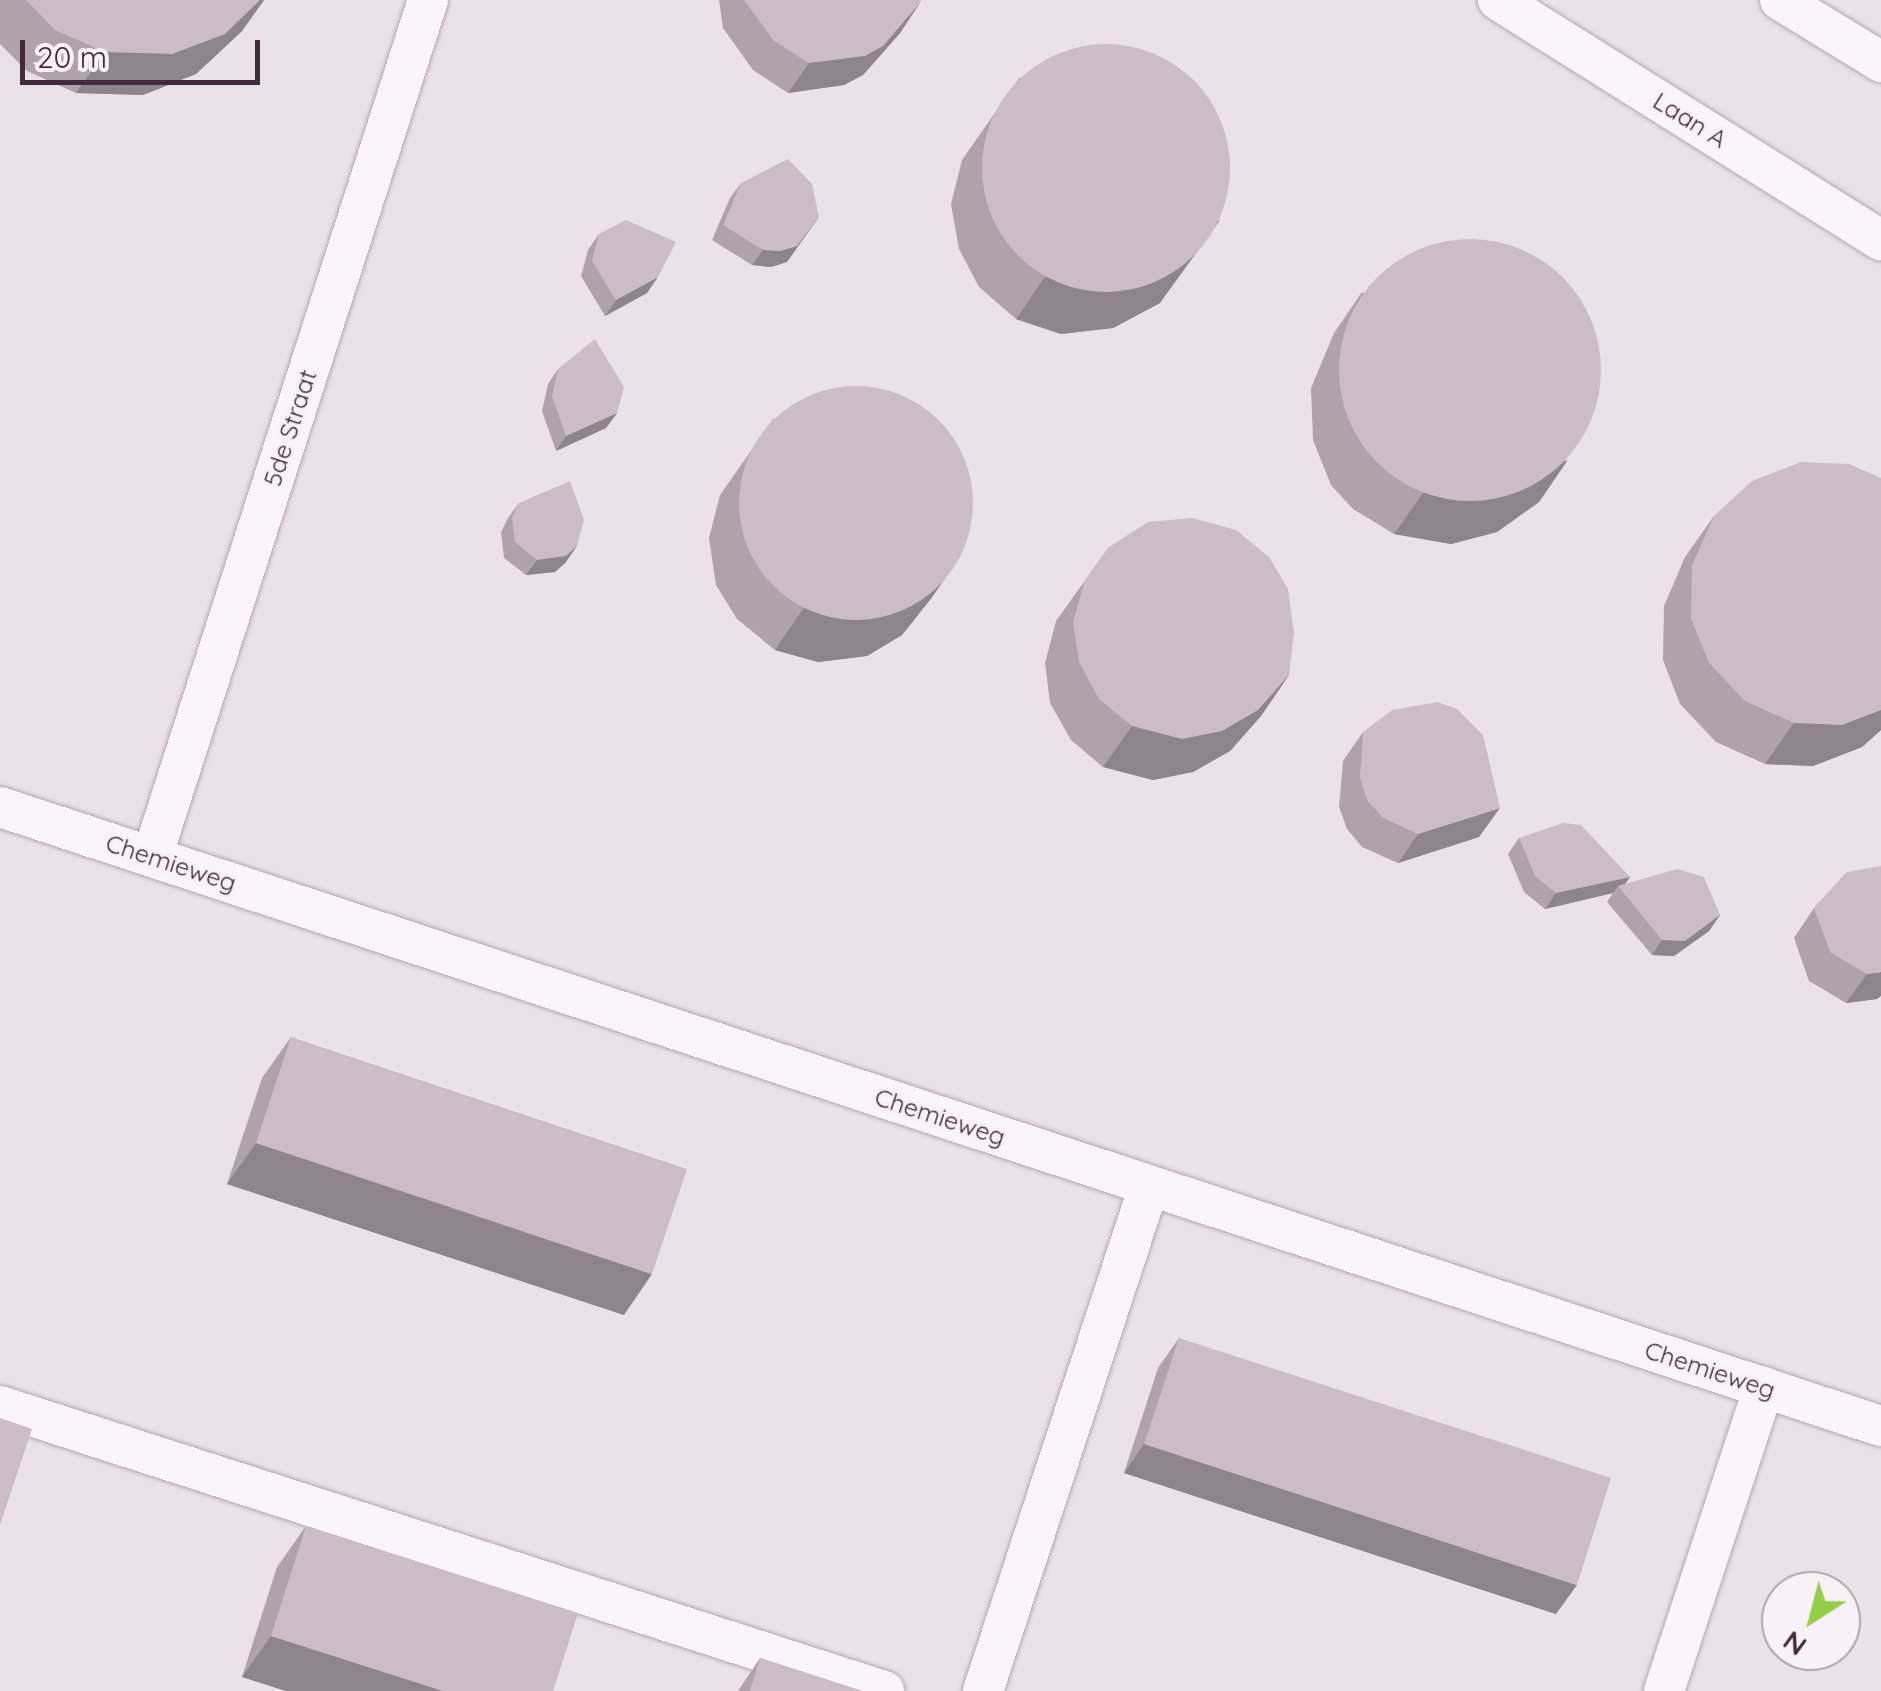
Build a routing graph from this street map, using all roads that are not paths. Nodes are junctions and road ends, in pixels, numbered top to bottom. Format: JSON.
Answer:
{"nodes":[{"id":1,"x":428,"y":0,"type":"edge"},
{"id":2,"x":1498,"y":0,"type":"edge"},
{"id":3,"x":1780,"y":0,"type":"edge"},
{"id":4,"x":1881,"y":62,"type":"edge"},
{"id":5,"x":1881,"y":240,"type":"edge"},
{"id":6,"x":0,"y":807,"type":"edge"},
{"id":7,"x":152,"y":857,"type":"junction"},
{"id":8,"x":1149,"y":1186,"type":"junction"},
{"id":9,"x":1764,"y":1387,"type":"junction"},
{"id":10,"x":0,"y":1406,"type":"edge"},
{"id":11,"x":1881,"y":1426,"type":"edge"},
{"id":12,"x":884,"y":1691,"type":"edge"},
{"id":13,"x":983,"y":1691,"type":"edge"},
{"id":14,"x":1664,"y":1691,"type":"edge"}],
"edges":[{"from":1,"to":7,"type":"lane","name":"5de Straat"},
{"from":2,"to":5,"type":"lane","name":"Laan A"},
{"from":3,"to":4,"type":"lane"},
{"from":6,"to":7,"type":"lane","name":"Chemieweg"},
{"from":7,"to":8,"type":"lane","name":"Chemieweg"},
{"from":8,"to":9,"type":"lane","name":"Chemieweg"},
{"from":8,"to":13,"type":"lane"},
{"from":9,"to":11,"type":"lane","name":"Chemieweg"},
{"from":9,"to":14,"type":"lane"},
{"from":10,"to":12,"type":"lane"}]}
